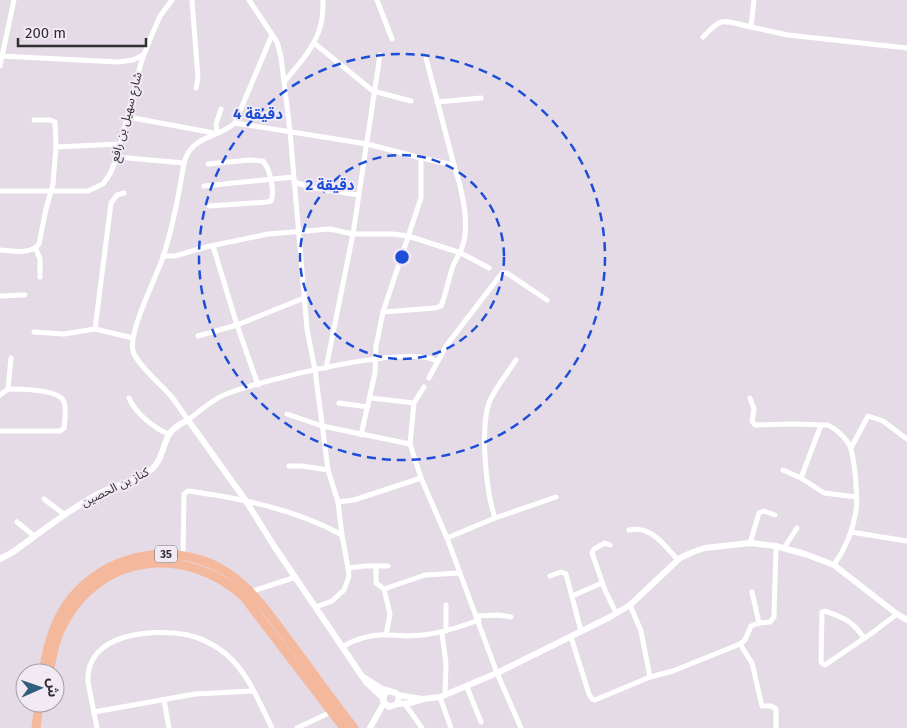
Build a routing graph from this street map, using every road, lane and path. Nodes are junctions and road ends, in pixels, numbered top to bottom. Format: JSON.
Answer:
{"nodes":[{"id":1,"x":14,"y":0,"type":"edge"},
{"id":2,"x":172,"y":0,"type":"edge"},
{"id":3,"x":192,"y":0,"type":"edge"},
{"id":4,"x":249,"y":0,"type":"edge"},
{"id":5,"x":323,"y":0,"type":"edge"},
{"id":6,"x":378,"y":0,"type":"edge"},
{"id":7,"x":754,"y":0,"type":"edge"},
{"id":8,"x":751,"y":28,"type":"junction"},
{"id":9,"x":272,"y":35,"type":"junction"},
{"id":10,"x":703,"y":38,"type":"dead end"},
{"id":11,"x":392,"y":39,"type":"dead end"},
{"id":12,"x":314,"y":43,"type":"junction"},
{"id":13,"x":907,"y":48,"type":"edge"},
{"id":14,"x":144,"y":54,"type":"junction"},
{"id":15,"x":380,"y":55,"type":"dead end"},
{"id":16,"x":1,"y":56,"type":"edge"},
{"id":17,"x":426,"y":58,"type":"dead end"},
{"id":18,"x":118,"y":62,"type":"junction"},
{"id":19,"x":140,"y":65,"type":"junction"},
{"id":20,"x":0,"y":66,"type":"edge"},
{"id":21,"x":285,"y":81,"type":"junction"},
{"id":22,"x":196,"y":88,"type":"dead end"},
{"id":23,"x":373,"y":91,"type":"junction"},
{"id":24,"x":481,"y":98,"type":"dead end"},
{"id":25,"x":410,"y":100,"type":"dead end"},
{"id":26,"x":437,"y":102,"type":"junction"},
{"id":27,"x":221,"y":109,"type":"dead end"},
{"id":28,"x":128,"y":117,"type":"junction"},
{"id":29,"x":34,"y":120,"type":"dead end"},
{"id":30,"x":235,"y":124,"type":"junction"},
{"id":31,"x":290,"y":131,"type":"junction"},
{"id":32,"x":216,"y":133,"type":"junction"},
{"id":33,"x":120,"y":144,"type":"junction"},
{"id":34,"x":367,"y":144,"type":"junction"},
{"id":35,"x":56,"y":147,"type":"junction"},
{"id":36,"x":117,"y":156,"type":"junction"},
{"id":37,"x":421,"y":158,"type":"junction"},
{"id":38,"x":184,"y":163,"type":"junction"},
{"id":39,"x":208,"y":164,"type":"dead end"},
{"id":40,"x":454,"y":164,"type":"junction"},
{"id":41,"x":270,"y":180,"type":"junction"},
{"id":42,"x":294,"y":180,"type":"junction"},
{"id":43,"x":204,"y":186,"type":"dead end"},
{"id":44,"x":0,"y":191,"type":"edge"},
{"id":45,"x":51,"y":192,"type":"junction"},
{"id":46,"x":124,"y":193,"type":"dead end"},
{"id":47,"x":359,"y":194,"type":"junction"},
{"id":48,"x":209,"y":206,"type":"dead end"},
{"id":49,"x":298,"y":231,"type":"junction"},
{"id":50,"x":352,"y":234,"type":"junction"},
{"id":51,"x":408,"y":236,"type":"junction"},
{"id":52,"x":213,"y":246,"type":"junction"},
{"id":53,"x":36,"y":249,"type":"junction"},
{"id":54,"x":0,"y":250,"type":"edge"},
{"id":55,"x":461,"y":253,"type":"junction"},
{"id":56,"x":163,"y":256,"type":"junction"},
{"id":57,"x":489,"y":268,"type":"dead end"},
{"id":58,"x":40,"y":277,"type":"dead end"},
{"id":59,"x":25,"y":295,"type":"dead end"},
{"id":60,"x":0,"y":296,"type":"edge"},
{"id":61,"x":304,"y":298,"type":"junction"},
{"id":62,"x":547,"y":300,"type":"dead end"},
{"id":63,"x":383,"y":312,"type":"junction"},
{"id":64,"x":237,"y":326,"type":"junction"},
{"id":65,"x":95,"y":329,"type":"junction"},
{"id":66,"x":34,"y":332,"type":"dead end"},
{"id":67,"x":198,"y":336,"type":"dead end"},
{"id":68,"x":132,"y":338,"type":"junction"},
{"id":69,"x":11,"y":358,"type":"dead end"},
{"id":70,"x":376,"y":358,"type":"junction"},
{"id":71,"x":516,"y":360,"type":"dead end"},
{"id":72,"x":437,"y":361,"type":"junction"},
{"id":73,"x":326,"y":368,"type":"junction"},
{"id":74,"x":315,"y":370,"type":"junction"},
{"id":75,"x":429,"y":378,"type":"dead end"},
{"id":76,"x":258,"y":385,"type":"junction"},
{"id":77,"x":424,"y":387,"type":"dead end"},
{"id":78,"x":8,"y":389,"type":"junction"},
{"id":79,"x":0,"y":396,"type":"edge"},
{"id":80,"x":129,"y":398,"type":"dead end"},
{"id":81,"x":370,"y":398,"type":"junction"},
{"id":82,"x":750,"y":398,"type":"dead end"},
{"id":83,"x":339,"y":403,"type":"dead end"},
{"id":84,"x":414,"y":403,"type":"junction"},
{"id":85,"x":368,"y":407,"type":"junction"},
{"id":86,"x":287,"y":414,"type":"dead end"},
{"id":87,"x":188,"y":420,"type":"junction"},
{"id":88,"x":821,"y":425,"type":"junction"},
{"id":89,"x":322,"y":426,"type":"junction"},
{"id":90,"x":0,"y":431,"type":"edge"},
{"id":91,"x":168,"y":434,"type":"junction"},
{"id":92,"x":361,"y":435,"type":"junction"},
{"id":93,"x":907,"y":439,"type":"edge"},
{"id":94,"x":410,"y":444,"type":"junction"},
{"id":95,"x":851,"y":448,"type":"junction"},
{"id":96,"x":289,"y":466,"type":"dead end"},
{"id":97,"x":328,"y":470,"type":"junction"},
{"id":98,"x":783,"y":470,"type":"dead end"},
{"id":99,"x":421,"y":478,"type":"junction"},
{"id":100,"x":801,"y":478,"type":"junction"},
{"id":101,"x":556,"y":497,"type":"dead end"},
{"id":102,"x":857,"y":497,"type":"junction"},
{"id":103,"x":44,"y":499,"type":"dead end"},
{"id":104,"x":246,"y":502,"type":"junction"},
{"id":105,"x":338,"y":502,"type":"junction"},
{"id":106,"x":65,"y":515,"type":"junction"},
{"id":107,"x":774,"y":515,"type":"dead end"},
{"id":108,"x":495,"y":518,"type":"junction"},
{"id":109,"x":17,"y":522,"type":"dead end"},
{"id":110,"x":797,"y":528,"type":"dead end"},
{"id":111,"x":629,"y":530,"type":"dead end"},
{"id":112,"x":851,"y":532,"type":"junction"},
{"id":113,"x":34,"y":536,"type":"junction"},
{"id":114,"x":342,"y":536,"type":"junction"},
{"id":115,"x":447,"y":538,"type":"junction"},
{"id":116,"x":907,"y":542,"type":"edge"},
{"id":117,"x":750,"y":543,"type":"junction"},
{"id":118,"x":610,"y":545,"type":"dead end"},
{"id":119,"x":776,"y":546,"type":"junction"},
{"id":120,"x":784,"y":548,"type":"junction"},
{"id":121,"x":182,"y":555,"type":"junction"},
{"id":122,"x":0,"y":559,"type":"edge"},
{"id":123,"x":678,"y":560,"type":"junction"},
{"id":124,"x":834,"y":565,"type":"junction"},
{"id":125,"x":376,"y":566,"type":"junction"},
{"id":126,"x":388,"y":566,"type":"dead end"},
{"id":127,"x":348,"y":568,"type":"junction"},
{"id":128,"x":460,"y":573,"type":"junction"},
{"id":129,"x":550,"y":576,"type":"dead end"},
{"id":130,"x":296,"y":578,"type":"junction"},
{"id":131,"x":602,"y":583,"type":"junction"},
{"id":132,"x":384,"y":589,"type":"junction"},
{"id":133,"x":250,"y":592,"type":"junction"},
{"id":134,"x":752,"y":592,"type":"dead end"},
{"id":135,"x":572,"y":596,"type":"junction"},
{"id":136,"x":630,"y":604,"type":"junction"},
{"id":137,"x":446,"y":605,"type":"dead end"},
{"id":138,"x":316,"y":607,"type":"junction"},
{"id":139,"x":616,"y":613,"type":"junction"},
{"id":140,"x":897,"y":614,"type":"junction"},
{"id":141,"x":511,"y":617,"type":"dead end"},
{"id":142,"x":478,"y":618,"type":"junction"},
{"id":143,"x":907,"y":620,"type":"edge"},
{"id":144,"x":759,"y":623,"type":"junction"},
{"id":145,"x":581,"y":631,"type":"junction"},
{"id":146,"x":444,"y":632,"type":"junction"},
{"id":147,"x":386,"y":635,"type":"junction"},
{"id":148,"x":571,"y":637,"type":"junction"},
{"id":149,"x":864,"y":638,"type":"junction"},
{"id":150,"x":740,"y":644,"type":"junction"},
{"id":151,"x":342,"y":646,"type":"junction"},
{"id":152,"x":45,"y":663,"type":"edge"},
{"id":153,"x":51,"y":663,"type":"edge"},
{"id":154,"x":497,"y":673,"type":"junction"},
{"id":155,"x":650,"y":677,"type":"junction"},
{"id":156,"x":364,"y":678,"type":"junction"},
{"id":157,"x":467,"y":687,"type":"junction"},
{"id":158,"x":319,"y":688,"type":"junction"},
{"id":159,"x":253,"y":691,"type":"junction"},
{"id":160,"x":389,"y":691,"type":"junction"},
{"id":161,"x":398,"y":694,"type":"junction"},
{"id":162,"x":443,"y":696,"type":"junction"},
{"id":163,"x":422,"y":699,"type":"junction"},
{"id":164,"x":164,"y":700,"type":"junction"},
{"id":165,"x":385,"y":703,"type":"junction"},
{"id":166,"x":397,"y":704,"type":"junction"},
{"id":167,"x":406,"y":704,"type":"junction"},
{"id":168,"x":94,"y":712,"type":"junction"},
{"id":169,"x":331,"y":712,"type":"junction"},
{"id":170,"x":38,"y":713,"type":"edge"},
{"id":171,"x":44,"y":713,"type":"edge"},
{"id":172,"x":482,"y":722,"type":"dead end"},
{"id":173,"x":373,"y":726,"type":"edge"},
{"id":174,"x":36,"y":728,"type":"edge"},
{"id":175,"x":42,"y":728,"type":"edge"},
{"id":176,"x":97,"y":728,"type":"edge"},
{"id":177,"x":169,"y":728,"type":"edge"},
{"id":178,"x":272,"y":728,"type":"edge"},
{"id":179,"x":298,"y":728,"type":"edge"},
{"id":180,"x":344,"y":728,"type":"edge"},
{"id":181,"x":354,"y":728,"type":"edge"},
{"id":182,"x":422,"y":728,"type":"edge"},
{"id":183,"x":451,"y":728,"type":"edge"},
{"id":184,"x":520,"y":728,"type":"edge"},
{"id":185,"x":776,"y":728,"type":"edge"}],
"edges":[{"from":1,"to":16,"type":"street"},
{"from":2,"to":14,"type":"street","name":"شارع سهيل بن رافع"},
{"from":3,"to":22,"type":"street"},
{"from":4,"to":9,"type":"street"},
{"from":5,"to":12,"type":"street"},
{"from":6,"to":11,"type":"street"},
{"from":7,"to":8,"type":"street"},
{"from":8,"to":10,"type":"street"},
{"from":8,"to":13,"type":"street"},
{"from":9,"to":21,"type":"street"},
{"from":9,"to":30,"type":"street"},
{"from":12,"to":21,"type":"street"},
{"from":12,"to":23,"type":"street"},
{"from":14,"to":18,"type":"street"},
{"from":14,"to":19,"type":"street","name":"شارع سهيل بن رافع"},
{"from":15,"to":23,"type":"street"},
{"from":16,"to":18,"type":"street"},
{"from":16,"to":20,"type":"street"},
{"from":17,"to":26,"type":"street"},
{"from":18,"to":19,"type":"street"},
{"from":19,"to":28,"type":"street","name":"شارع سهيل بن رافع"},
{"from":21,"to":31,"type":"street"},
{"from":23,"to":25,"type":"street"},
{"from":23,"to":34,"type":"street"},
{"from":24,"to":26,"type":"street"},
{"from":26,"to":40,"type":"street"},
{"from":27,"to":32,"type":"street"},
{"from":28,"to":32,"type":"street"},
{"from":28,"to":33,"type":"street","name":"شارع سهيل بن رافع"},
{"from":29,"to":35,"type":"street"},
{"from":30,"to":31,"type":"street"},
{"from":30,"to":32,"type":"street"},
{"from":31,"to":34,"type":"street"},
{"from":31,"to":42,"type":"street"},
{"from":32,"to":38,"type":"street"},
{"from":33,"to":35,"type":"street"},
{"from":33,"to":36,"type":"street","name":"شارع سهيل بن رافع"},
{"from":34,"to":37,"type":"street"},
{"from":34,"to":47,"type":"street"},
{"from":35,"to":45,"type":"street"},
{"from":36,"to":38,"type":"street"},
{"from":36,"to":45,"type":"street","name":"شارع سهيل بن رافع"},
{"from":37,"to":40,"type":"street"},
{"from":37,"to":51,"type":"street"},
{"from":38,"to":56,"type":"street"},
{"from":39,"to":41,"type":"street"},
{"from":40,"to":55,"type":"street"},
{"from":41,"to":42,"type":"street"},
{"from":41,"to":43,"type":"street"},
{"from":41,"to":48,"type":"street"},
{"from":42,"to":47,"type":"street"},
{"from":42,"to":49,"type":"street"},
{"from":44,"to":45,"type":"street","name":"شارع سهيل بن رافع"},
{"from":45,"to":53,"type":"street"},
{"from":46,"to":65,"type":"street"},
{"from":47,"to":50,"type":"street"},
{"from":49,"to":50,"type":"street"},
{"from":49,"to":52,"type":"street"},
{"from":49,"to":61,"type":"street"},
{"from":50,"to":51,"type":"street"},
{"from":50,"to":73,"type":"street"},
{"from":51,"to":55,"type":"street"},
{"from":51,"to":63,"type":"street"},
{"from":52,"to":56,"type":"street"},
{"from":52,"to":64,"type":"street"},
{"from":53,"to":54,"type":"street"},
{"from":53,"to":58,"type":"street"},
{"from":55,"to":57,"type":"street"},
{"from":55,"to":63,"type":"street"},
{"from":56,"to":68,"type":"street"},
{"from":59,"to":60,"type":"street"},
{"from":61,"to":64,"type":"street"},
{"from":61,"to":74,"type":"street"},
{"from":62,"to":72,"type":"street"},
{"from":63,"to":70,"type":"street"},
{"from":64,"to":67,"type":"street"},
{"from":64,"to":76,"type":"street"},
{"from":65,"to":66,"type":"street"},
{"from":65,"to":68,"type":"street"},
{"from":68,"to":87,"type":"street"},
{"from":69,"to":78,"type":"street"},
{"from":70,"to":72,"type":"street"},
{"from":70,"to":73,"type":"street"},
{"from":70,"to":81,"type":"street"},
{"from":71,"to":108,"type":"street"},
{"from":72,"to":75,"type":"street"},
{"from":73,"to":74,"type":"street"},
{"from":74,"to":76,"type":"street"},
{"from":74,"to":89,"type":"street"},
{"from":76,"to":87,"type":"street"},
{"from":77,"to":84,"type":"street"},
{"from":78,"to":79,"type":"street"},
{"from":78,"to":90,"type":"street"},
{"from":80,"to":91,"type":"street"},
{"from":81,"to":84,"type":"street"},
{"from":81,"to":85,"type":"street"},
{"from":82,"to":88,"type":"street"},
{"from":83,"to":85,"type":"street"},
{"from":84,"to":94,"type":"street"},
{"from":85,"to":92,"type":"street"},
{"from":86,"to":89,"type":"street"},
{"from":87,"to":91,"type":"street"},
{"from":87,"to":104,"type":"street"},
{"from":88,"to":95,"type":"street"},
{"from":88,"to":100,"type":"street"},
{"from":89,"to":92,"type":"street"},
{"from":89,"to":97,"type":"street"},
{"from":91,"to":106,"type":"street","name":"كناز بن الحصين"},
{"from":92,"to":94,"type":"street"},
{"from":93,"to":95,"type":"street"},
{"from":94,"to":99,"type":"street"},
{"from":95,"to":102,"type":"street"},
{"from":96,"to":97,"type":"street"},
{"from":97,"to":105,"type":"street"},
{"from":98,"to":100,"type":"street"},
{"from":99,"to":105,"type":"street"},
{"from":99,"to":115,"type":"street"},
{"from":100,"to":102,"type":"street"},
{"from":101,"to":108,"type":"street"},
{"from":102,"to":112,"type":"street"},
{"from":103,"to":106,"type":"street"},
{"from":104,"to":114,"type":"street"},
{"from":104,"to":121,"type":"street"},
{"from":104,"to":130,"type":"street"},
{"from":105,"to":114,"type":"street"},
{"from":106,"to":113,"type":"street","name":"كناز بن الحصين"},
{"from":107,"to":117,"type":"street"},
{"from":108,"to":115,"type":"street"},
{"from":109,"to":113,"type":"street"},
{"from":110,"to":120,"type":"street"},
{"from":111,"to":123,"type":"street"},
{"from":112,"to":116,"type":"street"},
{"from":112,"to":124,"type":"street"},
{"from":113,"to":122,"type":"street","name":"كناز بن الحصين"},
{"from":114,"to":127,"type":"street"},
{"from":115,"to":128,"type":"street"},
{"from":117,"to":119,"type":"street"},
{"from":117,"to":123,"type":"street"},
{"from":118,"to":131,"type":"street"},
{"from":119,"to":120,"type":"street"},
{"from":119,"to":144,"type":"street"},
{"from":120,"to":124,"type":"street"},
{"from":121,"to":133,"type":"highway","number":"35"},
{"from":121,"to":152,"type":"highway","number":"35"},
{"from":123,"to":136,"type":"street"},
{"from":124,"to":140,"type":"street"},
{"from":125,"to":126,"type":"street"},
{"from":125,"to":127,"type":"street"},
{"from":125,"to":132,"type":"street"},
{"from":127,"to":138,"type":"street"},
{"from":128,"to":132,"type":"street"},
{"from":128,"to":142,"type":"street"},
{"from":129,"to":135,"type":"street"},
{"from":130,"to":133,"type":"street"},
{"from":130,"to":138,"type":"street"},
{"from":131,"to":135,"type":"street"},
{"from":131,"to":139,"type":"street"},
{"from":132,"to":147,"type":"street"},
{"from":133,"to":158,"type":"highway","number":"35"},
{"from":134,"to":144,"type":"street"},
{"from":135,"to":145,"type":"street"},
{"from":136,"to":139,"type":"street"},
{"from":136,"to":155,"type":"street"},
{"from":137,"to":146,"type":"street"},
{"from":138,"to":151,"type":"street"},
{"from":139,"to":145,"type":"street"},
{"from":140,"to":143,"type":"street"},
{"from":140,"to":149,"type":"street"},
{"from":141,"to":142,"type":"street"},
{"from":142,"to":146,"type":"street"},
{"from":142,"to":154,"type":"street"},
{"from":144,"to":150,"type":"street"},
{"from":145,"to":148,"type":"street"},
{"from":146,"to":147,"type":"street"},
{"from":146,"to":162,"type":"street"},
{"from":147,"to":151,"type":"street"},
{"from":148,"to":154,"type":"street"},
{"from":148,"to":155,"type":"street"},
{"from":149,"to":149,"type":"street"},
{"from":150,"to":155,"type":"street"},
{"from":150,"to":185,"type":"street"},
{"from":151,"to":156,"type":"street"},
{"from":153,"to":158,"type":"highway","number":"35"},
{"from":154,"to":157,"type":"street"},
{"from":154,"to":184,"type":"street"},
{"from":156,"to":160,"type":"street"},
{"from":156,"to":165,"type":"street"},
{"from":157,"to":162,"type":"street"},
{"from":157,"to":172,"type":"street"},
{"from":158,"to":169,"type":"highway","number":"35"},
{"from":158,"to":181,"type":"highway","number":"35"},
{"from":159,"to":164,"type":"street"},
{"from":159,"to":168,"type":"street"},
{"from":159,"to":178,"type":"street"},
{"from":160,"to":161,"type":"street"},
{"from":160,"to":165,"type":"street"},
{"from":161,"to":163,"type":"street"},
{"from":161,"to":166,"type":"street"},
{"from":162,"to":163,"type":"street"},
{"from":162,"to":183,"type":"street"},
{"from":163,"to":167,"type":"street"},
{"from":164,"to":168,"type":"street"},
{"from":164,"to":177,"type":"street"},
{"from":165,"to":166,"type":"street"},
{"from":165,"to":173,"type":"street"},
{"from":166,"to":167,"type":"street"},
{"from":167,"to":182,"type":"street"},
{"from":168,"to":176,"type":"street"},
{"from":169,"to":179,"type":"street"},
{"from":169,"to":180,"type":"highway","number":"35"},
{"from":170,"to":174,"type":"highway"},
{"from":171,"to":175,"type":"highway"}]}
